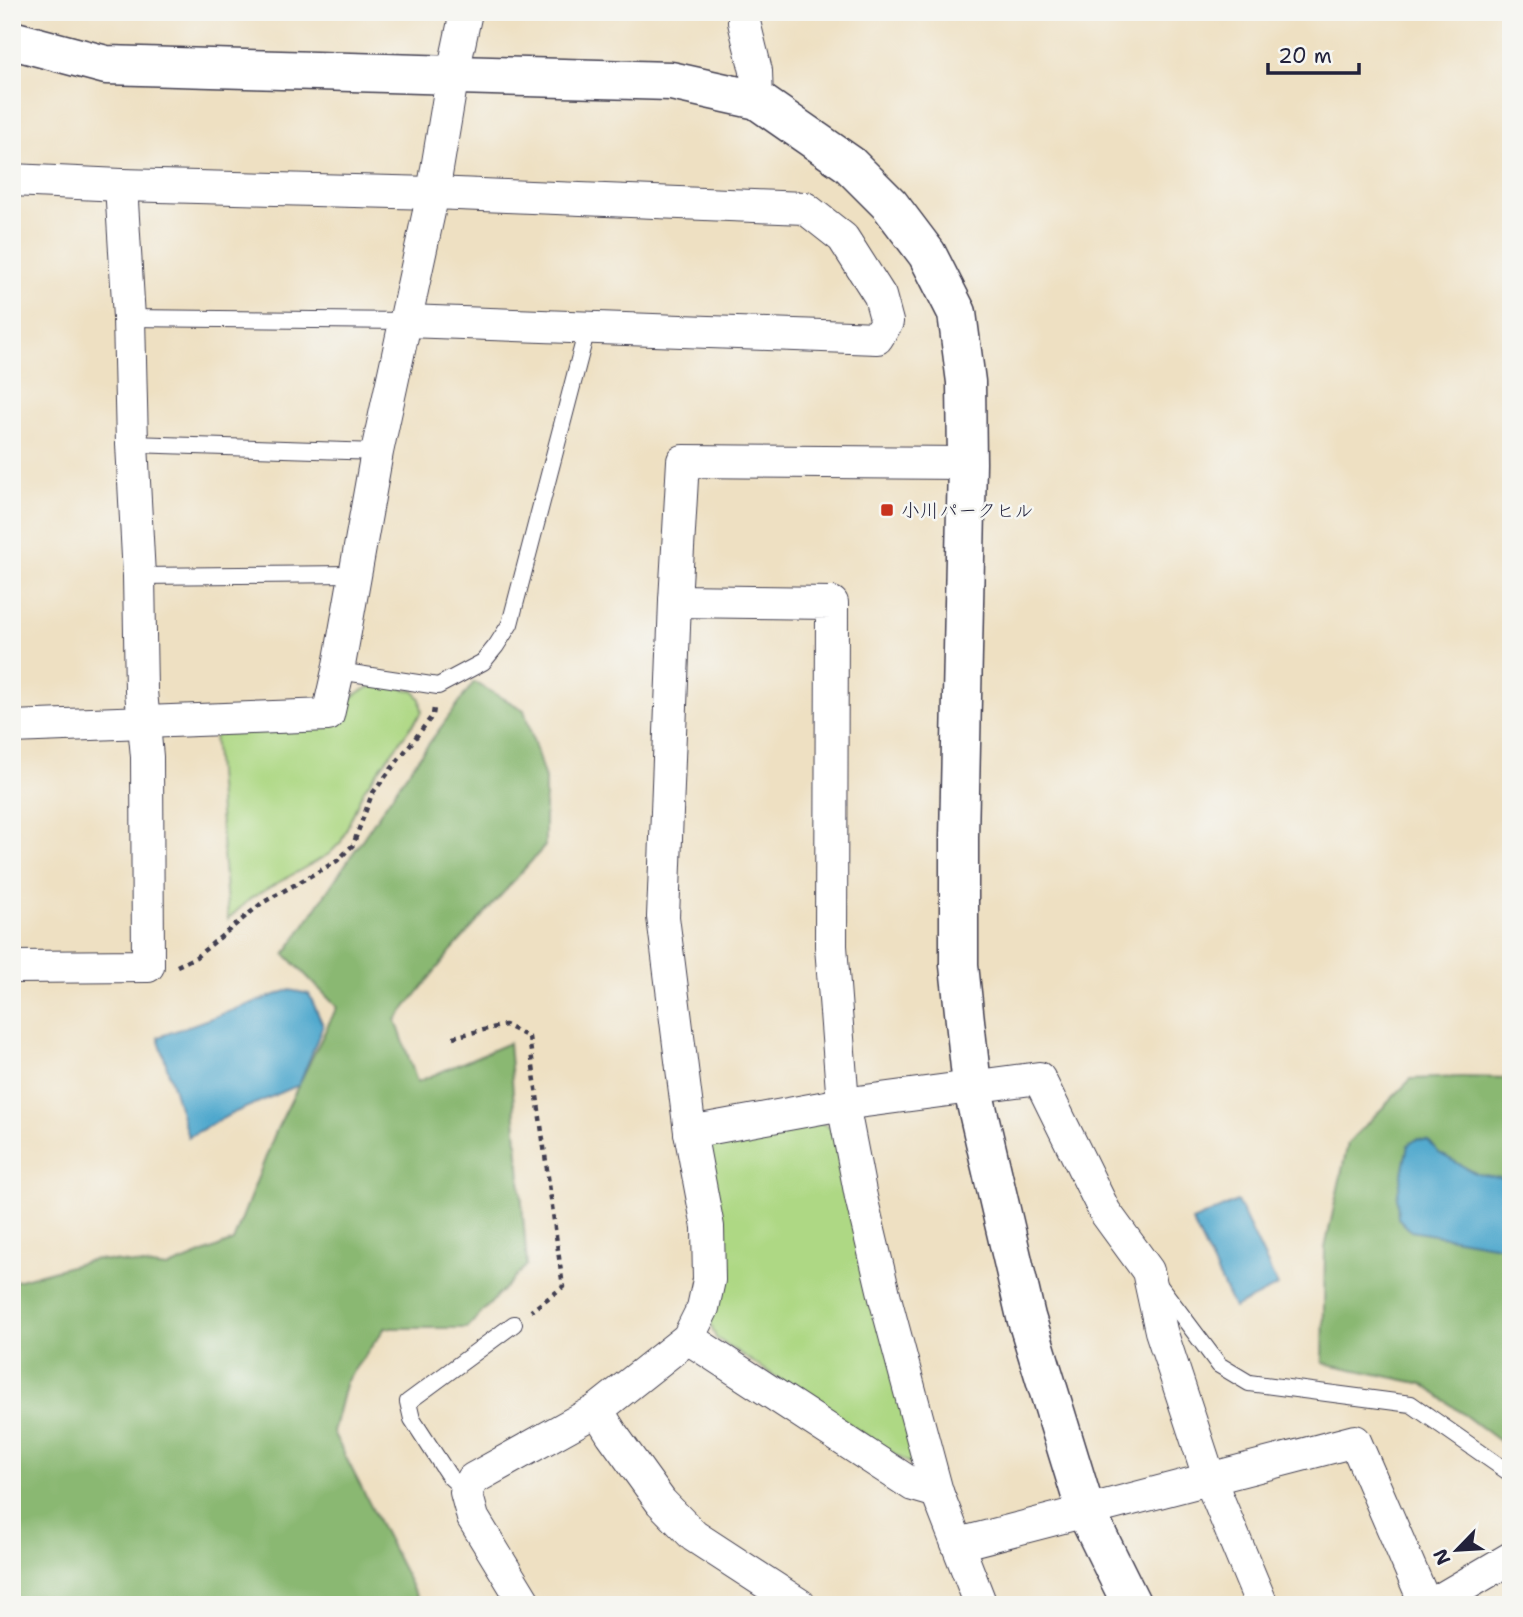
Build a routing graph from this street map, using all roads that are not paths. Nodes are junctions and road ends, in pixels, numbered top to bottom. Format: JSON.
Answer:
{"nodes":[{"id":1,"x":466,"y":12,"type":"edge"},
{"id":2,"x":744,"y":12,"type":"edge"},
{"id":3,"x":12,"y":40,"type":"edge"},
{"id":4,"x":453,"y":73,"type":"junction"},
{"id":5,"x":757,"y":100,"type":"junction"},
{"id":6,"x":12,"y":180,"type":"edge"},
{"id":7,"x":121,"y":185,"type":"junction"},
{"id":8,"x":433,"y":193,"type":"junction"},
{"id":9,"x":129,"y":318,"type":"junction"},
{"id":10,"x":406,"y":321,"type":"junction"},
{"id":11,"x":587,"y":329,"type":"junction"},
{"id":12,"x":132,"y":444,"type":"junction"},
{"id":13,"x":377,"y":452,"type":"junction"},
{"id":14,"x":967,"y":463,"type":"junction"},
{"id":15,"x":355,"y":574,"type":"junction"},
{"id":16,"x":139,"y":576,"type":"junction"},
{"id":17,"x":675,"y":601,"type":"junction"},
{"id":18,"x":338,"y":671,"type":"junction"},
{"id":19,"x":144,"y":722,"type":"junction"},
{"id":20,"x":12,"y":727,"type":"edge"},
{"id":21,"x":12,"y":967,"type":"edge"},
{"id":22,"x":972,"y":1086,"type":"junction"},
{"id":23,"x":843,"y":1104,"type":"junction"},
{"id":24,"x":690,"y":1132,"type":"junction"},
{"id":25,"x":1148,"y":1271,"type":"junction"},
{"id":26,"x":514,"y":1324,"type":"road end"},
{"id":27,"x":688,"y":1338,"type":"junction"},
{"id":28,"x":597,"y":1410,"type":"junction"},
{"id":29,"x":1511,"y":1474,"type":"edge"},
{"id":30,"x":1210,"y":1480,"type":"junction"},
{"id":31,"x":466,"y":1492,"type":"junction"},
{"id":32,"x":937,"y":1492,"type":"junction"},
{"id":33,"x":1086,"y":1512,"type":"junction"},
{"id":34,"x":959,"y":1544,"type":"junction"},
{"id":35,"x":1511,"y":1558,"type":"edge"},
{"id":36,"x":526,"y":1605,"type":"edge"},
{"id":37,"x":800,"y":1605,"type":"edge"},
{"id":38,"x":981,"y":1605,"type":"edge"},
{"id":39,"x":1132,"y":1605,"type":"edge"},
{"id":40,"x":1262,"y":1605,"type":"edge"},
{"id":41,"x":1426,"y":1605,"type":"edge"},
{"id":42,"x":1431,"y":1605,"type":"edge"}],
"edges":[{"from":1,"to":4,"type":"street"},
{"from":2,"to":5,"type":"street"},
{"from":3,"to":4,"type":"street"},
{"from":4,"to":5,"type":"street"},
{"from":4,"to":8,"type":"street"},
{"from":5,"to":14,"type":"street"},
{"from":6,"to":7,"type":"street"},
{"from":7,"to":8,"type":"street"},
{"from":7,"to":9,"type":"street"},
{"from":8,"to":10,"type":"street"},
{"from":8,"to":11,"type":"street"},
{"from":9,"to":10,"type":"lane"},
{"from":9,"to":12,"type":"street"},
{"from":10,"to":11,"type":"street"},
{"from":10,"to":13,"type":"street"},
{"from":11,"to":18,"type":"lane"},
{"from":12,"to":13,"type":"lane"},
{"from":12,"to":16,"type":"street"},
{"from":13,"to":15,"type":"street"},
{"from":14,"to":17,"type":"street"},
{"from":14,"to":22,"type":"street"},
{"from":15,"to":16,"type":"lane"},
{"from":15,"to":18,"type":"street"},
{"from":16,"to":19,"type":"street"},
{"from":17,"to":23,"type":"street"},
{"from":17,"to":24,"type":"street"},
{"from":18,"to":19,"type":"street"},
{"from":19,"to":20,"type":"street"},
{"from":19,"to":21,"type":"street"},
{"from":22,"to":23,"type":"street"},
{"from":22,"to":25,"type":"street"},
{"from":22,"to":33,"type":"street"},
{"from":23,"to":24,"type":"street"},
{"from":23,"to":32,"type":"street"},
{"from":24,"to":27,"type":"street"},
{"from":25,"to":29,"type":"lane"},
{"from":25,"to":30,"type":"street"},
{"from":26,"to":31,"type":"lane"},
{"from":27,"to":28,"type":"street"},
{"from":27,"to":32,"type":"street"},
{"from":28,"to":31,"type":"street"},
{"from":28,"to":37,"type":"street"},
{"from":30,"to":33,"type":"street"},
{"from":30,"to":40,"type":"street"},
{"from":30,"to":41,"type":"street"},
{"from":31,"to":36,"type":"street"},
{"from":32,"to":34,"type":"street"},
{"from":33,"to":34,"type":"street"},
{"from":33,"to":39,"type":"street"},
{"from":34,"to":38,"type":"street"},
{"from":35,"to":42,"type":"street"}]}
